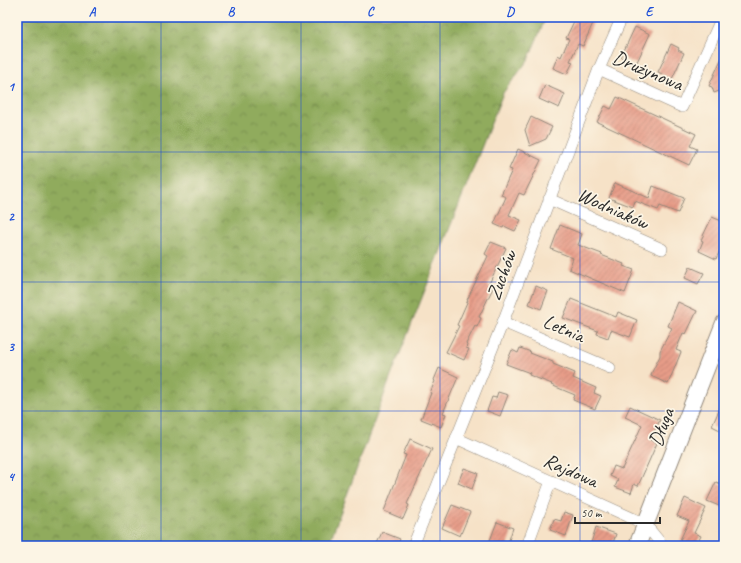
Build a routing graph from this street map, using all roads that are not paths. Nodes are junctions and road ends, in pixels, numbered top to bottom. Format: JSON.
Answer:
{"nodes":[{"id":1,"x":622,"y":17,"type":"edge"},
{"id":2,"x":722,"y":17,"type":"edge"},
{"id":3,"x":599,"y":69,"type":"junction"},
{"id":4,"x":549,"y":199,"type":"junction"},
{"id":5,"x":662,"y":249,"type":"dead end"},
{"id":6,"x":503,"y":322,"type":"junction"},
{"id":7,"x":724,"y":323,"type":"edge"},
{"id":8,"x":610,"y":368,"type":"dead end"},
{"id":9,"x":456,"y":438,"type":"junction"},
{"id":10,"x":551,"y":481,"type":"junction"},
{"id":11,"x":645,"y":524,"type":"junction"},
{"id":12,"x":413,"y":546,"type":"edge"},
{"id":13,"x":526,"y":546,"type":"edge"},
{"id":14,"x":637,"y":546,"type":"edge"},
{"id":15,"x":663,"y":546,"type":"edge"}],
"edges":[{"from":1,"to":3,"type":"street","name":"Zuchów"},
{"from":2,"to":3,"type":"street","name":"Drużynowa"},
{"from":3,"to":4,"type":"street","name":"Zuchów"},
{"from":4,"to":5,"type":"street","name":"Wodniaków"},
{"from":4,"to":6,"type":"street","name":"Zuchów"},
{"from":6,"to":8,"type":"street","name":"Letnia"},
{"from":6,"to":9,"type":"street","name":"Zuchów"},
{"from":7,"to":11,"type":"street","name":"Długa"},
{"from":9,"to":10,"type":"street","name":"Rajdowa"},
{"from":9,"to":12,"type":"street","name":"Zuchów"},
{"from":10,"to":11,"type":"street","name":"Rajdowa"},
{"from":10,"to":13,"type":"street"},
{"from":11,"to":14,"type":"street","name":"Długa"},
{"from":11,"to":15,"type":"street","name":"Rajdowa"}]}
